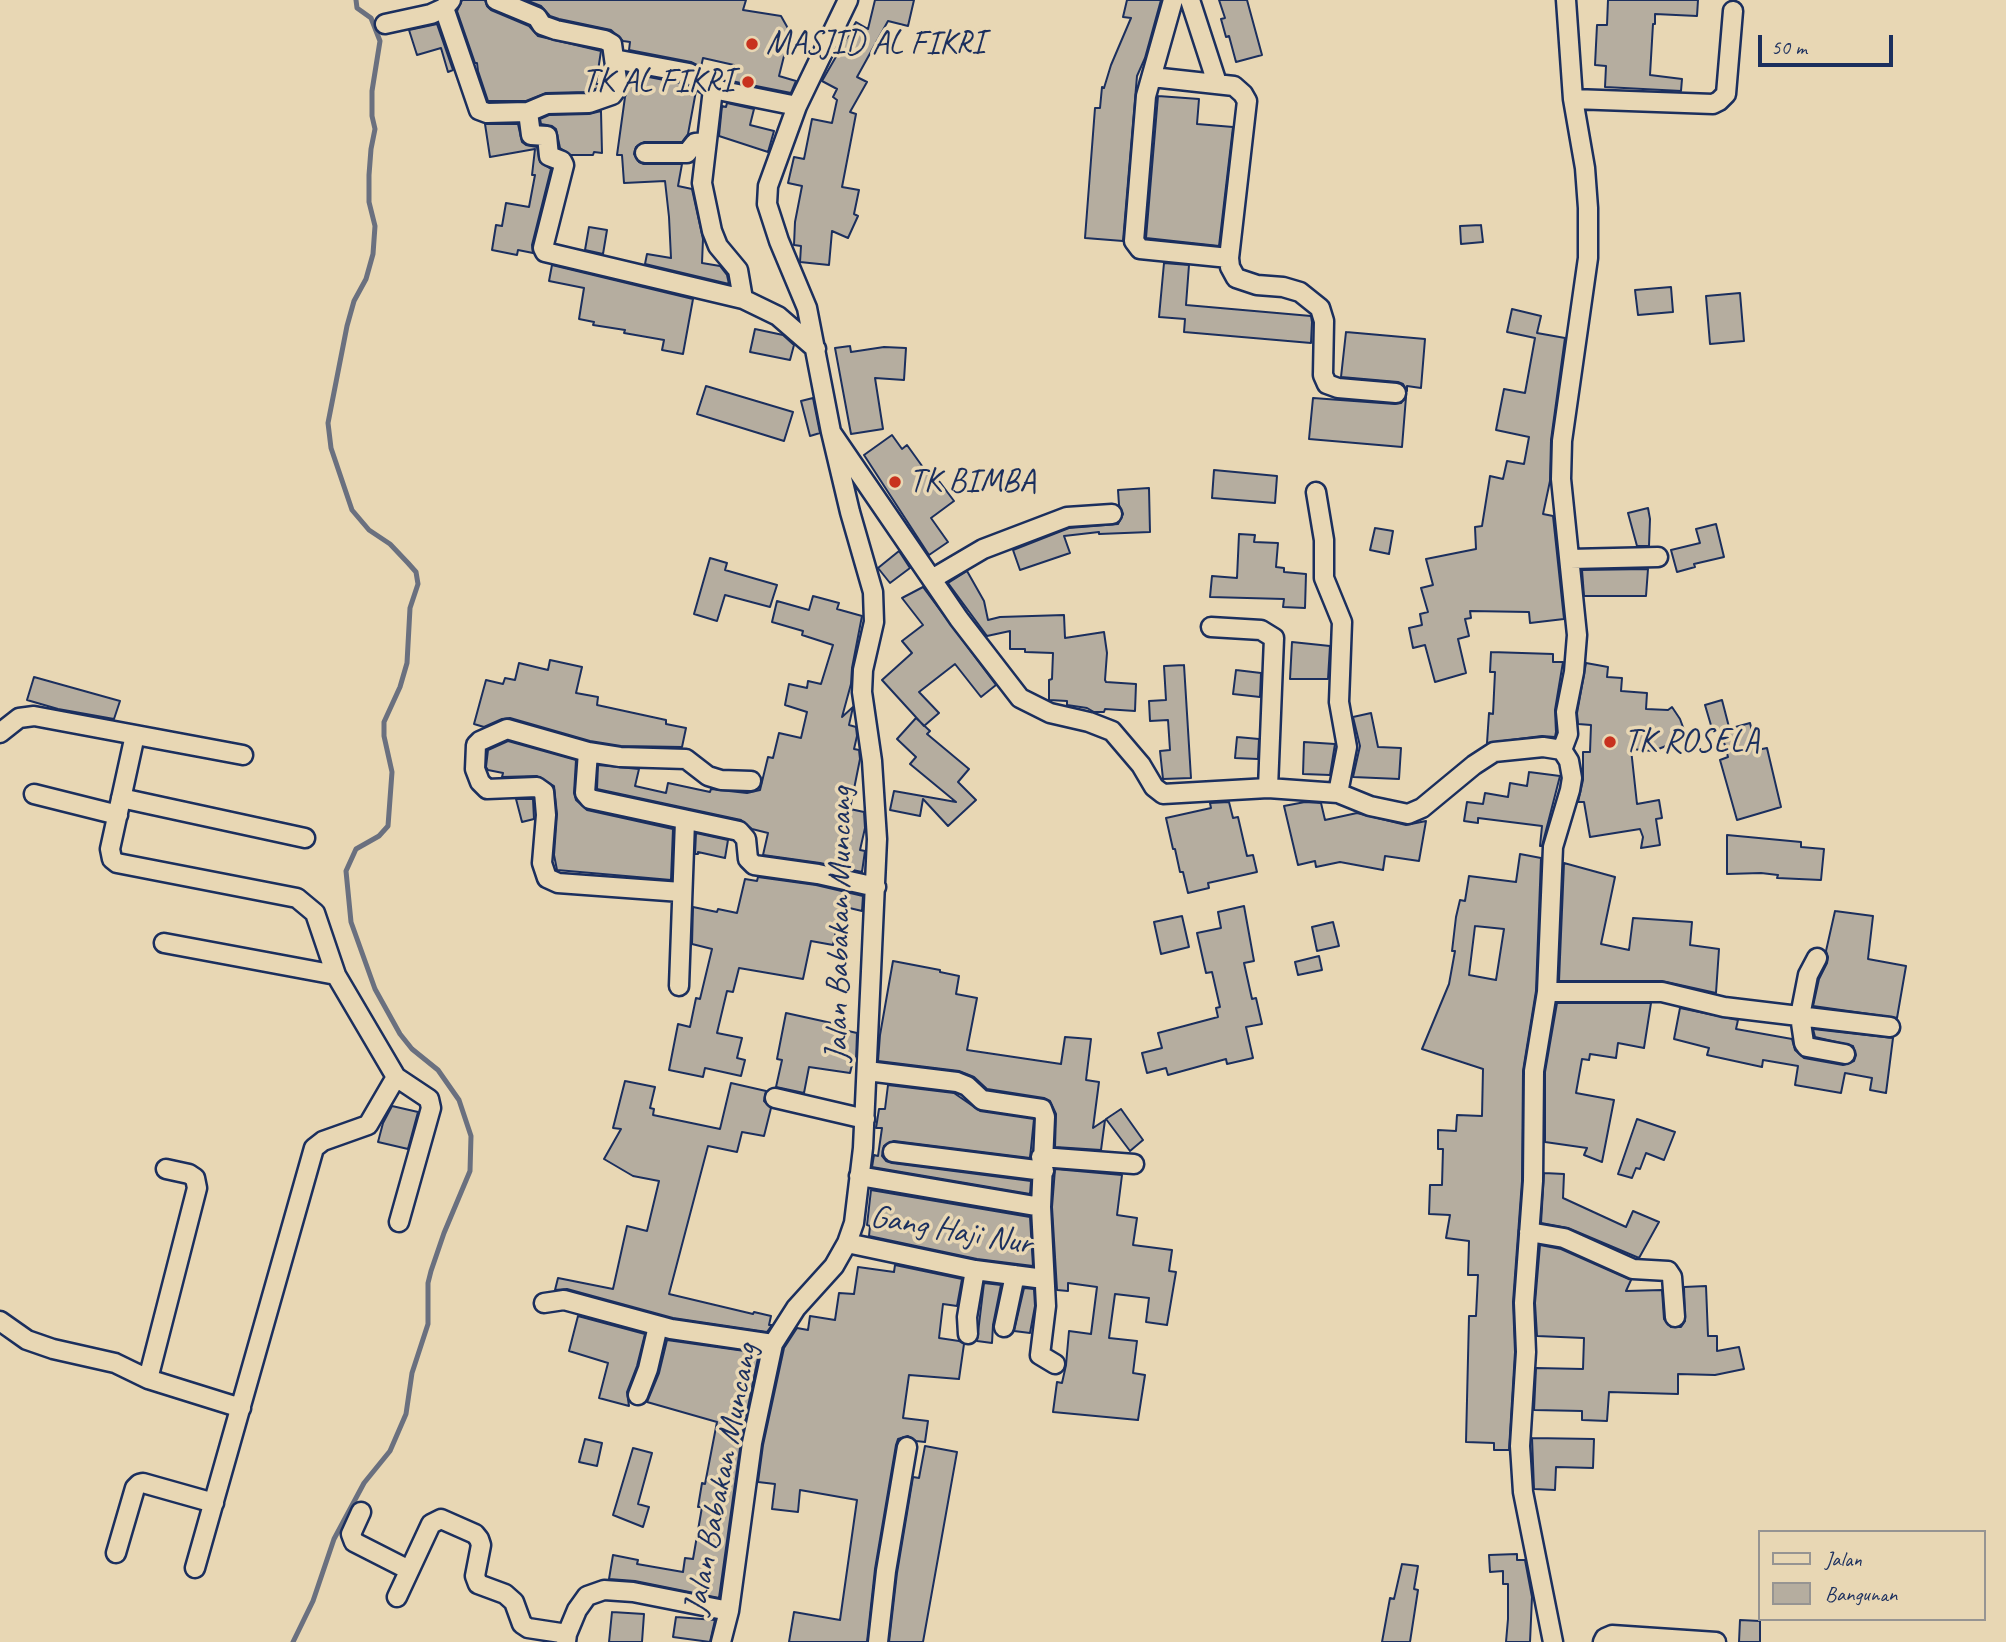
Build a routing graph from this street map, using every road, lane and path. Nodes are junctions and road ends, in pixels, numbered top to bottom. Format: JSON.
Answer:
{"nodes":[{"id":1,"x":496,"y":0,"type":"edge"},
{"id":2,"x":848,"y":0,"type":"edge"},
{"id":3,"x":1173,"y":0,"type":"edge"},
{"id":4,"x":1190,"y":0,"type":"edge"},
{"id":5,"x":1566,"y":0,"type":"edge"},
{"id":6,"x":447,"y":4,"type":"edge"},
{"id":7,"x":1733,"y":11,"type":"dead end"},
{"id":8,"x":386,"y":24,"type":"dead end"},
{"id":9,"x":614,"y":59,"type":"junction"},
{"id":10,"x":1152,"y":77,"type":"junction"},
{"id":11,"x":1217,"y":83,"type":"junction"},
{"id":12,"x":713,"y":89,"type":"junction"},
{"id":13,"x":1573,"y":99,"type":"junction"},
{"id":14,"x":797,"y":106,"type":"junction"},
{"id":15,"x":528,"y":112,"type":"junction"},
{"id":16,"x":706,"y":142,"type":"junction"},
{"id":17,"x":645,"y":153,"type":"dead end"},
{"id":18,"x":1229,"y":258,"type":"junction"},
{"id":19,"x":743,"y":299,"type":"junction"},
{"id":20,"x":816,"y":349,"type":"junction"},
{"id":21,"x":1396,"y":393,"type":"dead end"},
{"id":22,"x":831,"y":432,"type":"junction"},
{"id":23,"x":1316,"y":492,"type":"dead end"},
{"id":24,"x":1112,"y":514,"type":"dead end"},
{"id":25,"x":1658,"y":557,"type":"dead end"},
{"id":26,"x":1570,"y":559,"type":"junction"},
{"id":27,"x":932,"y":579,"type":"junction"},
{"id":28,"x":1210,"y":627,"type":"dead end"},
{"id":29,"x":0,"y":733,"type":"edge"},
{"id":30,"x":135,"y":735,"type":"junction"},
{"id":31,"x":1562,"y":750,"type":"junction"},
{"id":32,"x":588,"y":752,"type":"junction"},
{"id":33,"x":243,"y":755,"type":"dead end"},
{"id":34,"x":751,"y":781,"type":"dead end"},
{"id":35,"x":1268,"y":788,"type":"junction"},
{"id":36,"x":1338,"y":793,"type":"junction"},
{"id":37,"x":34,"y":794,"type":"dead end"},
{"id":38,"x":119,"y":807,"type":"junction"},
{"id":39,"x":685,"y":821,"type":"junction"},
{"id":40,"x":305,"y":838,"type":"dead end"},
{"id":41,"x":876,"y":887,"type":"junction"},
{"id":42,"x":681,"y":892,"type":"junction"},
{"id":43,"x":164,"y":943,"type":"dead end"},
{"id":44,"x":1817,"y":958,"type":"dead end"},
{"id":45,"x":336,"y":975,"type":"junction"},
{"id":46,"x":679,"y":986,"type":"dead end"},
{"id":47,"x":1547,"y":992,"type":"junction"},
{"id":48,"x":1800,"y":1016,"type":"junction"},
{"id":49,"x":1890,"y":1027,"type":"dead end"},
{"id":50,"x":1845,"y":1054,"type":"dead end"},
{"id":51,"x":867,"y":1071,"type":"junction"},
{"id":52,"x":396,"y":1077,"type":"junction"},
{"id":53,"x":775,"y":1098,"type":"dead end"},
{"id":54,"x":865,"y":1119,"type":"junction"},
{"id":55,"x":893,"y":1152,"type":"dead end"},
{"id":56,"x":1043,"y":1164,"type":"junction"},
{"id":57,"x":1134,"y":1164,"type":"dead end"},
{"id":58,"x":166,"y":1169,"type":"dead end"},
{"id":59,"x":859,"y":1175,"type":"junction"},
{"id":60,"x":1041,"y":1208,"type":"junction"},
{"id":61,"x":399,"y":1222,"type":"dead end"},
{"id":62,"x":1529,"y":1232,"type":"junction"},
{"id":63,"x":847,"y":1243,"type":"junction"},
{"id":64,"x":975,"y":1270,"type":"junction"},
{"id":65,"x":1015,"y":1275,"type":"junction"},
{"id":66,"x":1044,"y":1279,"type":"junction"},
{"id":67,"x":544,"y":1303,"type":"dead end"},
{"id":68,"x":1675,"y":1317,"type":"dead end"},
{"id":69,"x":0,"y":1321,"type":"edge"},
{"id":70,"x":658,"y":1326,"type":"junction"},
{"id":71,"x":1004,"y":1327,"type":"dead end"},
{"id":72,"x":968,"y":1334,"type":"dead end"},
{"id":73,"x":773,"y":1343,"type":"junction"},
{"id":74,"x":1055,"y":1364,"type":"dead end"},
{"id":75,"x":148,"y":1379,"type":"junction"},
{"id":76,"x":638,"y":1395,"type":"dead end"},
{"id":77,"x":241,"y":1408,"type":"junction"},
{"id":78,"x":908,"y":1447,"type":"dead end"},
{"id":79,"x":214,"y":1503,"type":"junction"},
{"id":80,"x":361,"y":1511,"type":"dead end"},
{"id":81,"x":116,"y":1553,"type":"dead end"},
{"id":82,"x":195,"y":1568,"type":"dead end"},
{"id":83,"x":409,"y":1570,"type":"junction"},
{"id":84,"x":397,"y":1597,"type":"dead end"},
{"id":85,"x":729,"y":1611,"type":"junction"},
{"id":86,"x":566,"y":1638,"type":"edge"},
{"id":87,"x":721,"y":1642,"type":"edge"},
{"id":88,"x":878,"y":1642,"type":"edge"},
{"id":89,"x":1553,"y":1642,"type":"edge"},
{"id":90,"x":1603,"y":1642,"type":"edge"},
{"id":91,"x":1716,"y":1642,"type":"edge"}],
"edges":[{"from":1,"to":9,"type":"street"},
{"from":2,"to":14,"type":"street","name":"Jalan Babakan Muncang"},
{"from":3,"to":10,"type":"street"},
{"from":4,"to":11,"type":"street"},
{"from":5,"to":13,"type":"street"},
{"from":6,"to":8,"type":"street"},
{"from":6,"to":15,"type":"street"},
{"from":7,"to":13,"type":"street"},
{"from":9,"to":12,"type":"street"},
{"from":9,"to":15,"type":"street"},
{"from":10,"to":11,"type":"street"},
{"from":10,"to":18,"type":"street"},
{"from":11,"to":18,"type":"street"},
{"from":12,"to":14,"type":"street"},
{"from":12,"to":16,"type":"street"},
{"from":13,"to":26,"type":"street"},
{"from":14,"to":20,"type":"street","name":"Jalan Babakan Muncang"},
{"from":15,"to":19,"type":"street"},
{"from":16,"to":17,"type":"street"},
{"from":16,"to":19,"type":"street"},
{"from":18,"to":21,"type":"street"},
{"from":19,"to":20,"type":"street"},
{"from":20,"to":22,"type":"street","name":"Jalan Babakan Muncang"},
{"from":22,"to":27,"type":"street"},
{"from":22,"to":41,"type":"street","name":"Jalan Babakan Muncang"},
{"from":23,"to":36,"type":"street"},
{"from":24,"to":27,"type":"street"},
{"from":25,"to":26,"type":"street"},
{"from":26,"to":31,"type":"street"},
{"from":27,"to":35,"type":"street"},
{"from":28,"to":35,"type":"street"},
{"from":29,"to":30,"type":"street"},
{"from":30,"to":33,"type":"street"},
{"from":30,"to":38,"type":"street"},
{"from":31,"to":36,"type":"street"},
{"from":31,"to":47,"type":"street"},
{"from":32,"to":34,"type":"street"},
{"from":32,"to":39,"type":"street"},
{"from":32,"to":42,"type":"street"},
{"from":35,"to":36,"type":"street"},
{"from":37,"to":38,"type":"street"},
{"from":38,"to":40,"type":"street"},
{"from":38,"to":45,"type":"street"},
{"from":39,"to":41,"type":"street"},
{"from":39,"to":42,"type":"street"},
{"from":41,"to":51,"type":"street","name":"Jalan Babakan Muncang"},
{"from":42,"to":46,"type":"street"},
{"from":43,"to":45,"type":"street"},
{"from":44,"to":48,"type":"street"},
{"from":45,"to":52,"type":"street"},
{"from":47,"to":48,"type":"street"},
{"from":47,"to":62,"type":"street"},
{"from":48,"to":49,"type":"street"},
{"from":48,"to":50,"type":"street"},
{"from":51,"to":54,"type":"street","name":"Jalan Babakan Muncang"},
{"from":51,"to":56,"type":"street"},
{"from":52,"to":61,"type":"street"},
{"from":52,"to":77,"type":"street"},
{"from":53,"to":54,"type":"street"},
{"from":54,"to":59,"type":"street","name":"Jalan Babakan Muncang"},
{"from":55,"to":56,"type":"street"},
{"from":56,"to":57,"type":"street"},
{"from":56,"to":60,"type":"street"},
{"from":58,"to":75,"type":"street"},
{"from":59,"to":60,"type":"street"},
{"from":59,"to":63,"type":"street","name":"Jalan Babakan Muncang"},
{"from":60,"to":66,"type":"street"},
{"from":62,"to":68,"type":"street"},
{"from":62,"to":89,"type":"street"},
{"from":63,"to":64,"type":"street","name":"Gang Haji Nur"},
{"from":63,"to":73,"type":"street","name":"Jalan Babakan Muncang"},
{"from":64,"to":65,"type":"street","name":"Gang Haji Nur"},
{"from":64,"to":72,"type":"street"},
{"from":65,"to":66,"type":"street","name":"Gang Haji Nur"},
{"from":65,"to":71,"type":"street"},
{"from":66,"to":74,"type":"street"},
{"from":67,"to":70,"type":"street"},
{"from":69,"to":75,"type":"street"},
{"from":70,"to":73,"type":"street"},
{"from":70,"to":76,"type":"street"},
{"from":73,"to":85,"type":"street","name":"Jalan Babakan Muncang"},
{"from":75,"to":77,"type":"street"},
{"from":77,"to":79,"type":"street"},
{"from":78,"to":88,"type":"street"},
{"from":79,"to":81,"type":"street"},
{"from":79,"to":82,"type":"street"},
{"from":80,"to":83,"type":"street"},
{"from":83,"to":84,"type":"street"},
{"from":83,"to":86,"type":"street"},
{"from":85,"to":86,"type":"street"},
{"from":85,"to":87,"type":"street","name":"Jalan Babakan Muncang"},
{"from":90,"to":91,"type":"street"}]}
